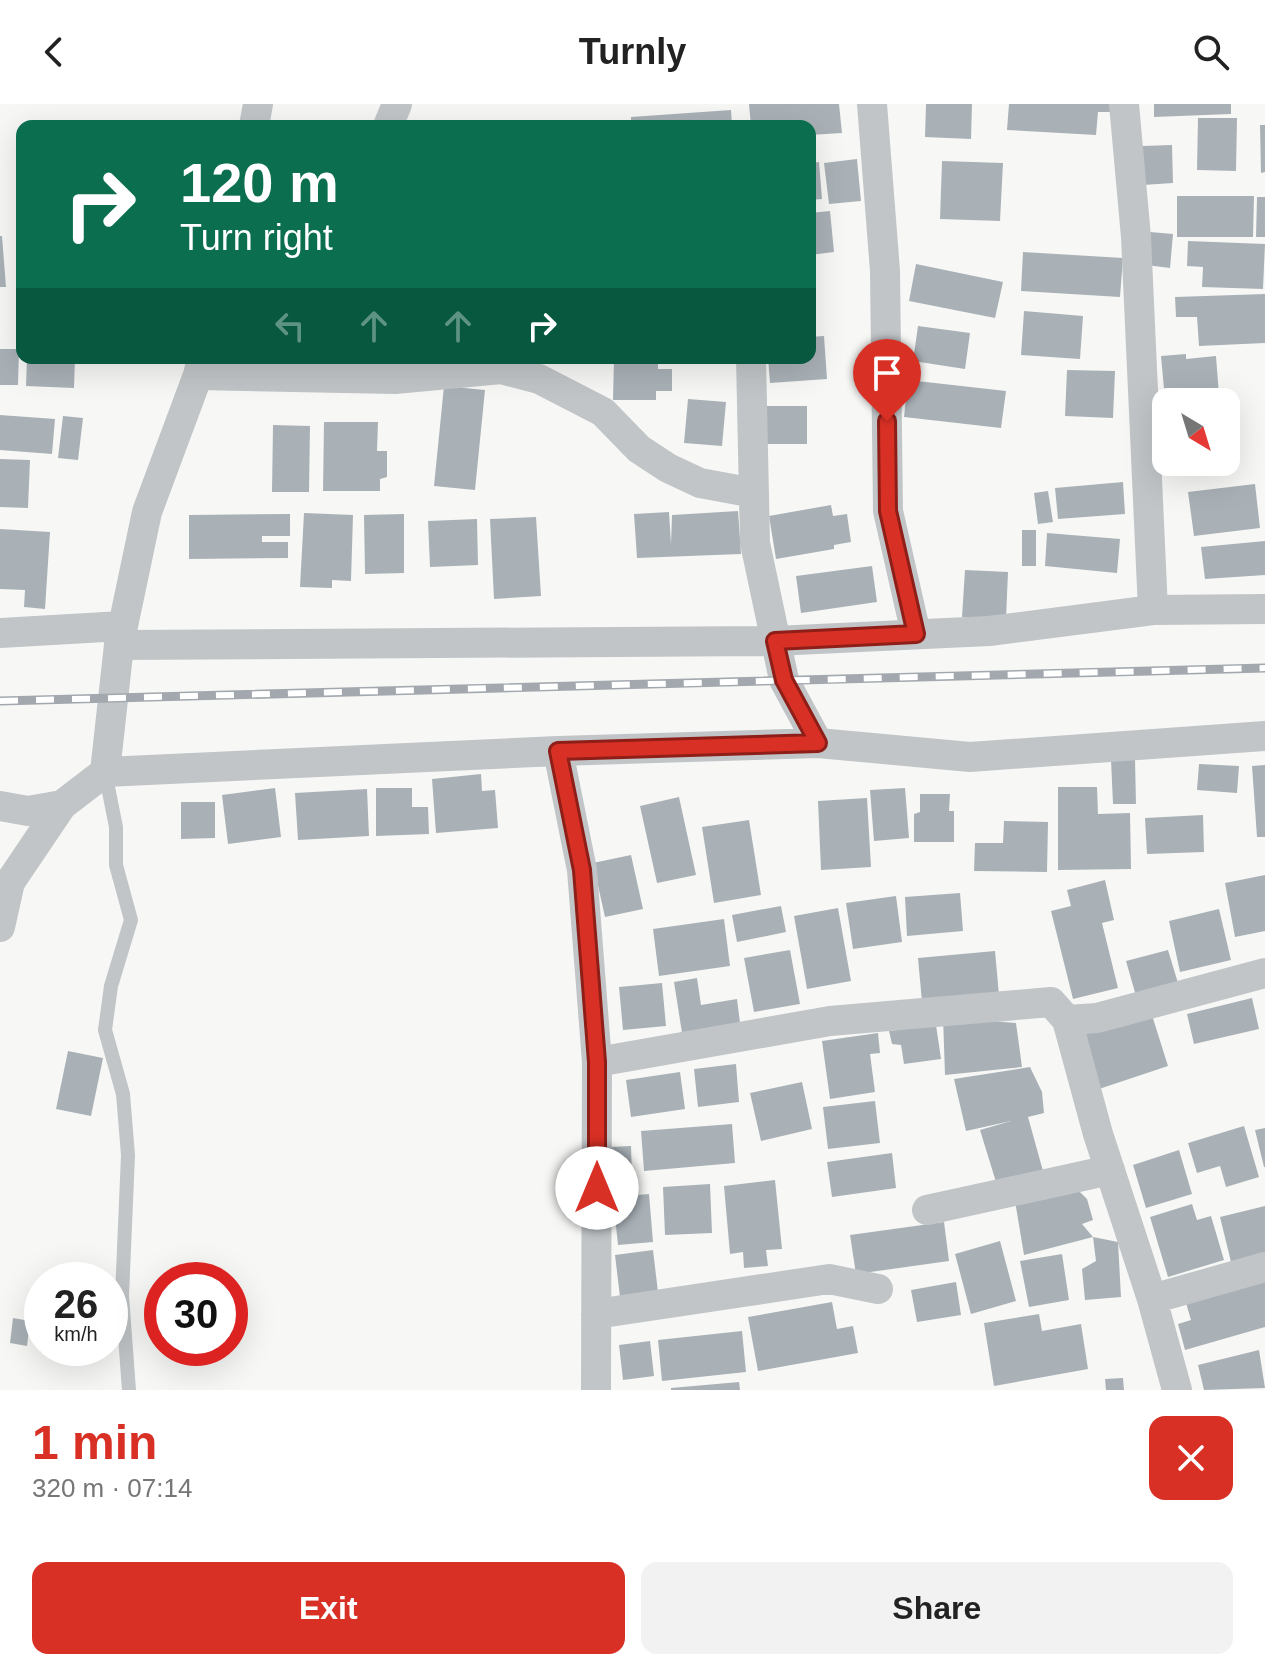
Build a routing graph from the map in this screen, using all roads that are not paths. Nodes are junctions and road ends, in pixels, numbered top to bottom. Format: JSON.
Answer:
{"nodes":[{"id":1,"x":872,"y":104,"type":"edge"},
{"id":2,"x":1124,"y":104,"type":"edge"},
{"id":3,"x":751,"y":364,"type":"edge"},
{"id":4,"x":200,"y":366,"type":"edge"},
{"id":5,"x":394,"y":369,"type":"edge"},
{"id":6,"x":754,"y":493,"type":"junction"},
{"id":7,"x":1265,"y":609,"type":"edge"},
{"id":8,"x":1153,"y":610,"type":"junction"},
{"id":9,"x":0,"y":633,"type":"edge"},
{"id":10,"x":916,"y":634,"type":"junction"},
{"id":11,"x":121,"y":636,"type":"junction"},
{"id":12,"x":775,"y":641,"type":"junction"},
{"id":13,"x":1265,"y":736,"type":"edge"},
{"id":14,"x":818,"y":743,"type":"junction"},
{"id":15,"x":558,"y":751,"type":"junction"},
{"id":16,"x":105,"y":772,"type":"junction"},
{"id":17,"x":62,"y":805,"type":"junction"},
{"id":18,"x":0,"y":806,"type":"edge"},
{"id":19,"x":0,"y":927,"type":"edge"},
{"id":20,"x":1265,"y":973,"type":"edge"},
{"id":21,"x":1067,"y":1020,"type":"junction"},
{"id":22,"x":597,"y":1062,"type":"junction"},
{"id":23,"x":1110,"y":1170,"type":"junction"},
{"id":24,"x":927,"y":1210,"type":"dead end"},
{"id":25,"x":1265,"y":1267,"type":"edge"},
{"id":26,"x":878,"y":1289,"type":"dead end"},
{"id":27,"x":1152,"y":1299,"type":"junction"},
{"id":28,"x":596,"y":1314,"type":"junction"},
{"id":29,"x":129,"y":1390,"type":"edge"},
{"id":30,"x":596,"y":1390,"type":"edge"},
{"id":31,"x":1177,"y":1390,"type":"edge"}],
"edges":[{"from":1,"to":10,"type":"street"},
{"from":2,"to":8,"type":"street"},
{"from":3,"to":6,"type":"street"},
{"from":4,"to":5,"type":"street"},
{"from":4,"to":11,"type":"street"},
{"from":5,"to":6,"type":"street"},
{"from":6,"to":12,"type":"street"},
{"from":7,"to":8,"type":"street"},
{"from":8,"to":10,"type":"street"},
{"from":9,"to":11,"type":"street"},
{"from":10,"to":12,"type":"street"},
{"from":11,"to":12,"type":"street"},
{"from":11,"to":16,"type":"street"},
{"from":12,"to":14,"type":"street"},
{"from":13,"to":14,"type":"street"},
{"from":14,"to":15,"type":"street"},
{"from":15,"to":16,"type":"street"},
{"from":15,"to":22,"type":"street"},
{"from":16,"to":17,"type":"street"},
{"from":16,"to":29,"type":"lane"},
{"from":17,"to":18,"type":"street"},
{"from":17,"to":19,"type":"street"},
{"from":20,"to":21,"type":"street"},
{"from":21,"to":22,"type":"street"},
{"from":21,"to":23,"type":"street"},
{"from":22,"to":28,"type":"street"},
{"from":23,"to":24,"type":"street"},
{"from":23,"to":27,"type":"street"},
{"from":25,"to":27,"type":"street"},
{"from":26,"to":28,"type":"street"},
{"from":27,"to":31,"type":"street"},
{"from":28,"to":30,"type":"street"}]}
